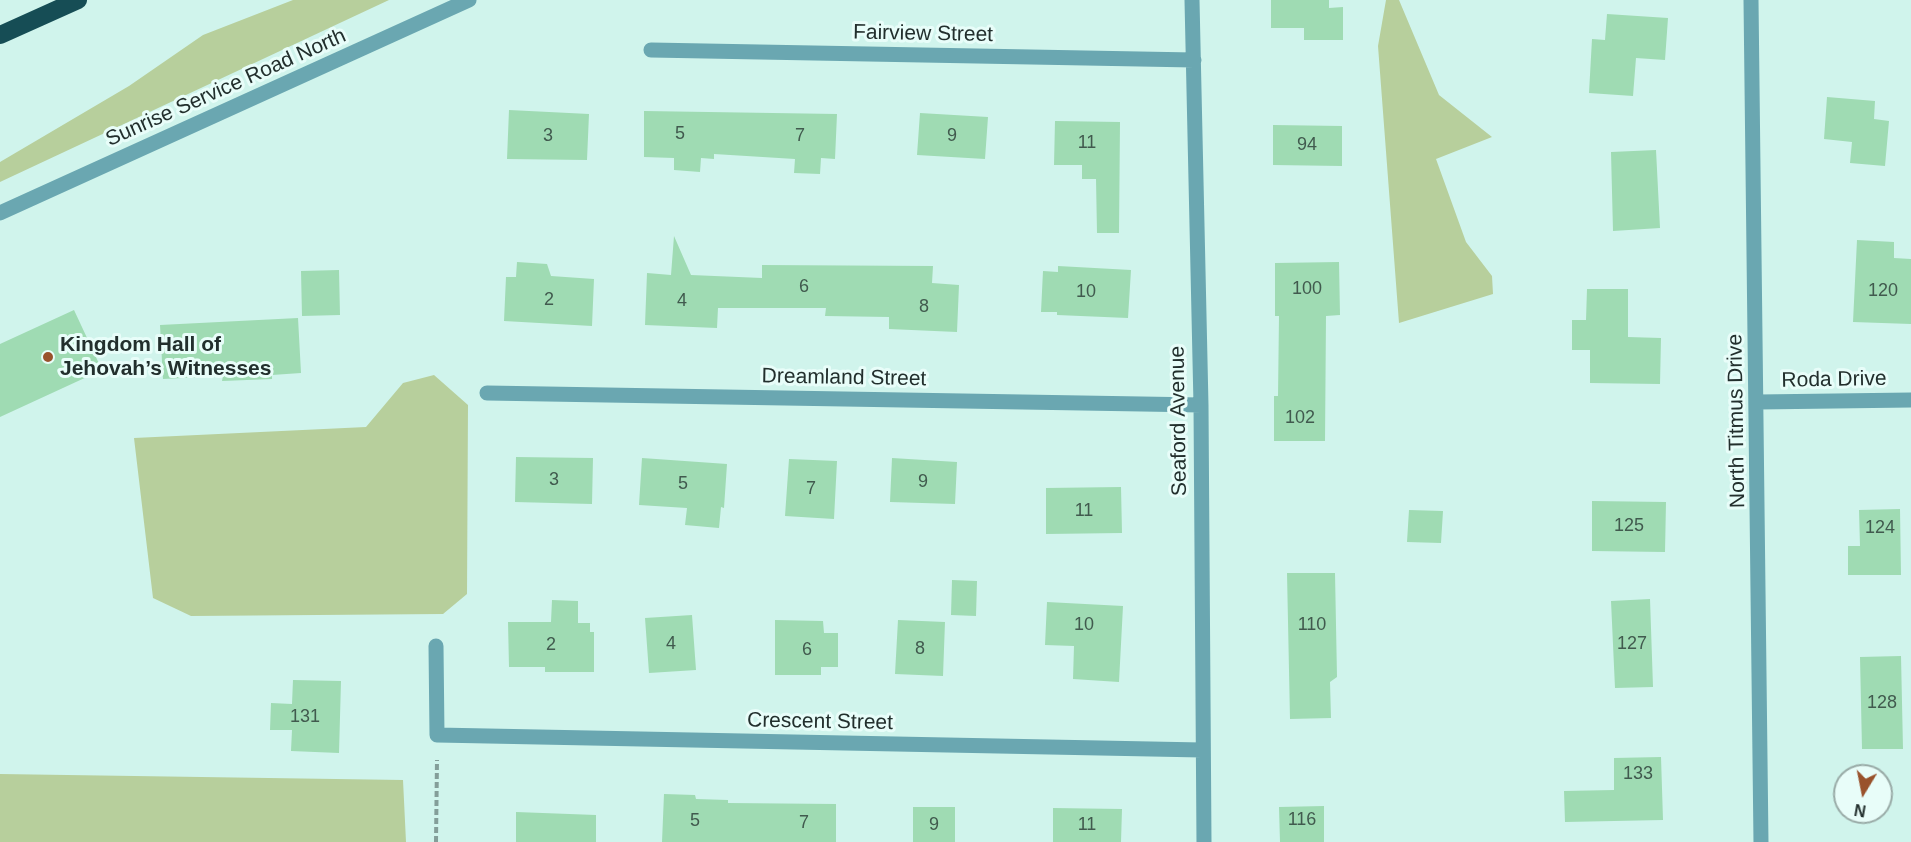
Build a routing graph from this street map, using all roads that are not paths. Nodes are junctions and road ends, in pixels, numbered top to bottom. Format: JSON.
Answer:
{"nodes":[{"id":1,"x":78,"y":0,"type":"edge"},
{"id":2,"x":469,"y":0,"type":"edge"},
{"id":3,"x":1192,"y":0,"type":"edge"},
{"id":4,"x":1751,"y":0,"type":"edge"},
{"id":5,"x":0,"y":35,"type":"edge"},
{"id":6,"x":651,"y":50,"type":"dead end"},
{"id":7,"x":1194,"y":60,"type":"junction"},
{"id":8,"x":0,"y":213,"type":"edge"},
{"id":9,"x":487,"y":393,"type":"dead end"},
{"id":10,"x":1911,"y":400,"type":"edge"},
{"id":11,"x":1758,"y":402,"type":"junction"},
{"id":12,"x":1201,"y":405,"type":"junction"},
{"id":13,"x":436,"y":646,"type":"dead end"},
{"id":14,"x":1202,"y":750,"type":"junction"},
{"id":15,"x":1204,"y":842,"type":"edge"},
{"id":16,"x":1761,"y":842,"type":"edge"}],
"edges":[{"from":1,"to":5,"type":"highway"},
{"from":2,"to":8,"type":"street","name":"Sunrise Service Road North"},
{"from":3,"to":7,"type":"street","name":"Seaford Avenue"},
{"from":4,"to":11,"type":"street","name":"North Titmus Drive"},
{"from":6,"to":7,"type":"street","name":"Fairview Street"},
{"from":7,"to":12,"type":"street","name":"Seaford Avenue"},
{"from":9,"to":12,"type":"street","name":"Dreamland Street"},
{"from":10,"to":11,"type":"street","name":"Roda Drive"},
{"from":11,"to":16,"type":"street","name":"North Titmus Drive"},
{"from":12,"to":14,"type":"street","name":"Seaford Avenue"},
{"from":13,"to":14,"type":"street","name":"Crescent Street"},
{"from":14,"to":15,"type":"street","name":"Seaford Avenue"}]}
